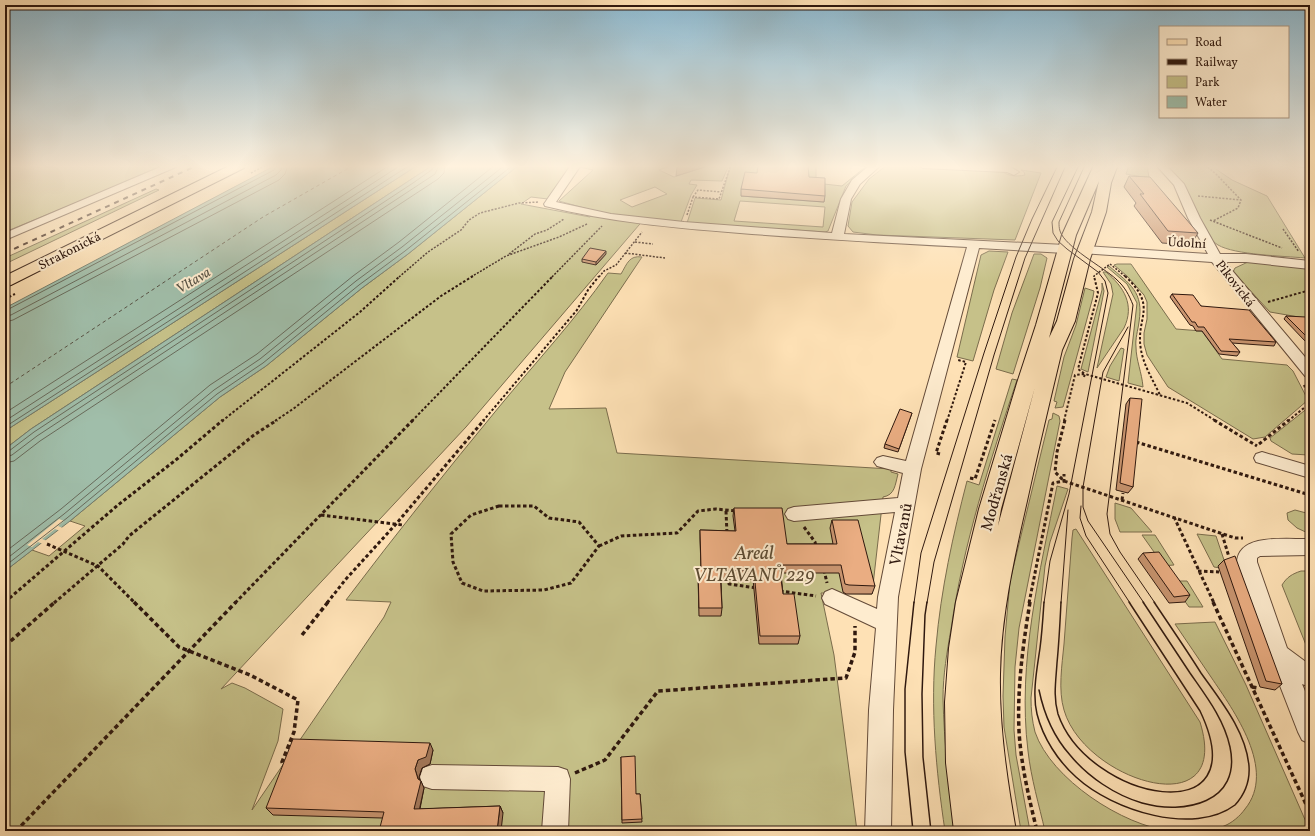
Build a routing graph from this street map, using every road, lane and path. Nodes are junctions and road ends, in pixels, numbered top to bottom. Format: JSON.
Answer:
{"nodes":[{"id":1,"x":82,"y":204,"type":"edge"},
{"id":2,"x":141,"y":204,"type":"edge"},
{"id":3,"x":162,"y":204,"type":"edge"},
{"id":4,"x":515,"y":204,"type":"edge"},
{"id":5,"x":549,"y":204,"type":"edge"},
{"id":6,"x":691,"y":204,"type":"edge"},
{"id":7,"x":845,"y":204,"type":"edge"},
{"id":8,"x":1082,"y":204,"type":"edge"},
{"id":9,"x":1101,"y":204,"type":"edge"},
{"id":10,"x":1188,"y":204,"type":"edge"},
{"id":11,"x":1239,"y":204,"type":"edge"},
{"id":12,"x":576,"y":210,"type":"junction"},
{"id":13,"x":607,"y":216,"type":"junction"},
{"id":14,"x":1194,"y":218,"type":"junction"},
{"id":15,"x":1213,"y":221,"type":"junction"},
{"id":16,"x":649,"y":222,"type":"junction"},
{"id":17,"x":684,"y":225,"type":"junction"},
{"id":18,"x":1284,"y":229,"type":"dead end"},
{"id":19,"x":5,"y":237,"type":"edge"},
{"id":20,"x":837,"y":237,"type":"junction"},
{"id":21,"x":634,"y":242,"type":"junction"},
{"id":22,"x":653,"y":244,"type":"dead end"},
{"id":23,"x":974,"y":244,"type":"junction"},
{"id":24,"x":1065,"y":249,"type":"junction"},
{"id":25,"x":1085,"y":250,"type":"junction"},
{"id":26,"x":1287,"y":250,"type":"dead end"},
{"id":27,"x":625,"y":253,"type":"junction"},
{"id":28,"x":1294,"y":253,"type":"dead end"},
{"id":29,"x":506,"y":256,"type":"junction"},
{"id":30,"x":665,"y":258,"type":"dead end"},
{"id":31,"x":1216,"y":258,"type":"junction"},
{"id":32,"x":1116,"y":262,"type":"dead end"},
{"id":33,"x":1110,"y":264,"type":"junction"},
{"id":34,"x":1310,"y":265,"type":"edge"},
{"id":35,"x":5,"y":270,"type":"edge"},
{"id":36,"x":5,"y":282,"type":"edge"},
{"id":37,"x":1310,"y":290,"type":"edge"},
{"id":38,"x":1262,"y":303,"type":"dead end"},
{"id":39,"x":951,"y":358,"type":"dead end"},
{"id":40,"x":1084,"y":375,"type":"junction"},
{"id":41,"x":1306,"y":378,"type":"edge"},
{"id":42,"x":1161,"y":395,"type":"junction"},
{"id":43,"x":1310,"y":402,"type":"edge"},
{"id":44,"x":995,"y":420,"type":"dead end"},
{"id":45,"x":1136,"y":442,"type":"edge"},
{"id":46,"x":1261,"y":451,"type":"junction"},
{"id":47,"x":940,"y":454,"type":"dead end"},
{"id":48,"x":883,"y":462,"type":"dead end"},
{"id":49,"x":912,"y":469,"type":"junction"},
{"id":50,"x":1310,"y":472,"type":"edge"},
{"id":51,"x":1064,"y":474,"type":"dead end"},
{"id":52,"x":970,"y":478,"type":"dead end"},
{"id":53,"x":1064,"y":481,"type":"junction"},
{"id":54,"x":1122,"y":493,"type":"edge"},
{"id":55,"x":1310,"y":494,"type":"edge"},
{"id":56,"x":1122,"y":500,"type":"junction"},
{"id":57,"x":906,"y":505,"type":"junction"},
{"id":58,"x":726,"y":511,"type":"junction"},
{"id":59,"x":741,"y":511,"type":"edge"},
{"id":60,"x":794,"y":514,"type":"joint"},
{"id":61,"x":320,"y":515,"type":"junction"},
{"id":62,"x":1173,"y":517,"type":"junction"},
{"id":63,"x":396,"y":524,"type":"junction"},
{"id":64,"x":403,"y":525,"type":"dead end"},
{"id":65,"x":1221,"y":533,"type":"junction"},
{"id":66,"x":1235,"y":538,"type":"dead end"},
{"id":67,"x":727,"y":540,"type":"edge"},
{"id":68,"x":47,"y":544,"type":"dead end"},
{"id":69,"x":599,"y":546,"type":"junction"},
{"id":70,"x":1310,"y":547,"type":"edge"},
{"id":71,"x":817,"y":549,"type":"edge"},
{"id":72,"x":65,"y":550,"type":"junction"},
{"id":73,"x":821,"y":563,"type":"edge"},
{"id":74,"x":1231,"y":563,"type":"edge"},
{"id":75,"x":98,"y":566,"type":"junction"},
{"id":76,"x":728,"y":570,"type":"edge"},
{"id":77,"x":1198,"y":571,"type":"junction"},
{"id":78,"x":1219,"y":572,"type":"dead end"},
{"id":79,"x":760,"y":588,"type":"edge"},
{"id":80,"x":776,"y":590,"type":"edge"},
{"id":81,"x":832,"y":598,"type":"junction"},
{"id":82,"x":5,"y":602,"type":"edge"},
{"id":83,"x":856,"y":608,"type":"junction"},
{"id":84,"x":887,"y":623,"type":"junction"},
{"id":85,"x":302,"y":635,"type":"dead end"},
{"id":86,"x":5,"y":646,"type":"edge"},
{"id":87,"x":1276,"y":647,"type":"junction"},
{"id":88,"x":189,"y":652,"type":"junction"},
{"id":89,"x":1310,"y":677,"type":"edge"},
{"id":90,"x":1252,"y":687,"type":"junction"},
{"id":91,"x":1258,"y":688,"type":"dead end"},
{"id":92,"x":1310,"y":732,"type":"edge"},
{"id":93,"x":287,"y":772,"type":"edge"},
{"id":94,"x":432,"y":777,"type":"dead end"},
{"id":95,"x":558,"y":779,"type":"junction"},
{"id":96,"x":1310,"y":813,"type":"edge"},
{"id":97,"x":16,"y":831,"type":"edge"},
{"id":98,"x":555,"y":831,"type":"edge"},
{"id":99,"x":878,"y":831,"type":"edge"},
{"id":100,"x":970,"y":831,"type":"edge"},
{"id":101,"x":1000,"y":831,"type":"edge"},
{"id":102,"x":1037,"y":831,"type":"edge"}],
"edges":[{"from":1,"to":19,"type":"street"},
{"from":2,"to":35,"type":"main road","name":"Strakonická"},
{"from":3,"to":36,"type":"main road","name":"Strakonická"},
{"from":4,"to":72,"type":"path"},
{"from":5,"to":12,"type":"street"},
{"from":6,"to":17,"type":"path"},
{"from":7,"to":20,"type":"street"},
{"from":8,"to":24,"type":"main road","name":"Modřanská"},
{"from":9,"to":25,"type":"main road","name":"Modřanská"},
{"from":10,"to":14,"type":"street","name":"Pikovická"},
{"from":11,"to":15,"type":"path"},
{"from":12,"to":13,"type":"street"},
{"from":12,"to":29,"type":"path"},
{"from":13,"to":16,"type":"street"},
{"from":13,"to":29,"type":"path"},
{"from":13,"to":61,"type":"path"},
{"from":14,"to":15,"type":"path"},
{"from":14,"to":31,"type":"street","name":"Pikovická"},
{"from":15,"to":26,"type":"path"},
{"from":16,"to":17,"type":"street"},
{"from":16,"to":21,"type":"path"},
{"from":17,"to":20,"type":"street"},
{"from":18,"to":28,"type":"path"},
{"from":20,"to":23,"type":"street"},
{"from":21,"to":22,"type":"path"},
{"from":21,"to":27,"type":"path"},
{"from":23,"to":24,"type":"street"},
{"from":23,"to":49,"type":"street","name":"Vltavanů"},
{"from":24,"to":25,"type":"main road"},
{"from":24,"to":100,"type":"main road","name":"Modřanská"},
{"from":25,"to":31,"type":"street","name":"Údolní"},
{"from":25,"to":101,"type":"main road","name":"Modřanská"},
{"from":27,"to":30,"type":"path"},
{"from":27,"to":63,"type":"path"},
{"from":29,"to":75,"type":"path"},
{"from":31,"to":34,"type":"street","name":"Údolní"},
{"from":31,"to":41,"type":"street","name":"Pikovická"},
{"from":32,"to":33,"type":"path"},
{"from":33,"to":40,"type":"path"},
{"from":33,"to":42,"type":"path"},
{"from":37,"to":38,"type":"path"},
{"from":39,"to":47,"type":"path"},
{"from":40,"to":42,"type":"path"},
{"from":40,"to":53,"type":"path"},
{"from":41,"to":43,"type":"path"},
{"from":42,"to":46,"type":"path"},
{"from":43,"to":46,"type":"path"},
{"from":44,"to":52,"type":"path"},
{"from":45,"to":55,"type":"path"},
{"from":46,"to":50,"type":"street"},
{"from":48,"to":49,"type":"street"},
{"from":49,"to":57,"type":"street","name":"Vltavanů"},
{"from":51,"to":53,"type":"path"},
{"from":53,"to":56,"type":"path"},
{"from":53,"to":102,"type":"path"},
{"from":54,"to":56,"type":"path"},
{"from":56,"to":62,"type":"path"},
{"from":57,"to":60,"type":"street"},
{"from":57,"to":84,"type":"street","name":"Vltavanů"},
{"from":58,"to":59,"type":"path"},
{"from":58,"to":67,"type":"path"},
{"from":58,"to":69,"type":"path"},
{"from":60,"to":71,"type":"path"},
{"from":61,"to":63,"type":"path"},
{"from":61,"to":88,"type":"path"},
{"from":62,"to":65,"type":"path"},
{"from":62,"to":77,"type":"path"},
{"from":63,"to":64,"type":"path"},
{"from":63,"to":85,"type":"path"},
{"from":65,"to":66,"type":"path"},
{"from":65,"to":74,"type":"path"},
{"from":68,"to":72,"type":"path"},
{"from":69,"to":69,"type":"path"},
{"from":70,"to":87,"type":"street"},
{"from":72,"to":75,"type":"path"},
{"from":72,"to":82,"type":"path"},
{"from":73,"to":81,"type":"path"},
{"from":75,"to":86,"type":"path"},
{"from":75,"to":88,"type":"path"},
{"from":76,"to":79,"type":"path"},
{"from":77,"to":78,"type":"path"},
{"from":77,"to":90,"type":"path"},
{"from":80,"to":81,"type":"path"},
{"from":81,"to":83,"type":"street"},
{"from":83,"to":84,"type":"street"},
{"from":83,"to":95,"type":"path"},
{"from":84,"to":99,"type":"street","name":"Vltavanů"},
{"from":87,"to":89,"type":"street"},
{"from":87,"to":92,"type":"street"},
{"from":88,"to":93,"type":"path"},
{"from":88,"to":97,"type":"path"},
{"from":90,"to":91,"type":"path"},
{"from":90,"to":96,"type":"path"},
{"from":94,"to":95,"type":"street"},
{"from":95,"to":98,"type":"street"}]}
